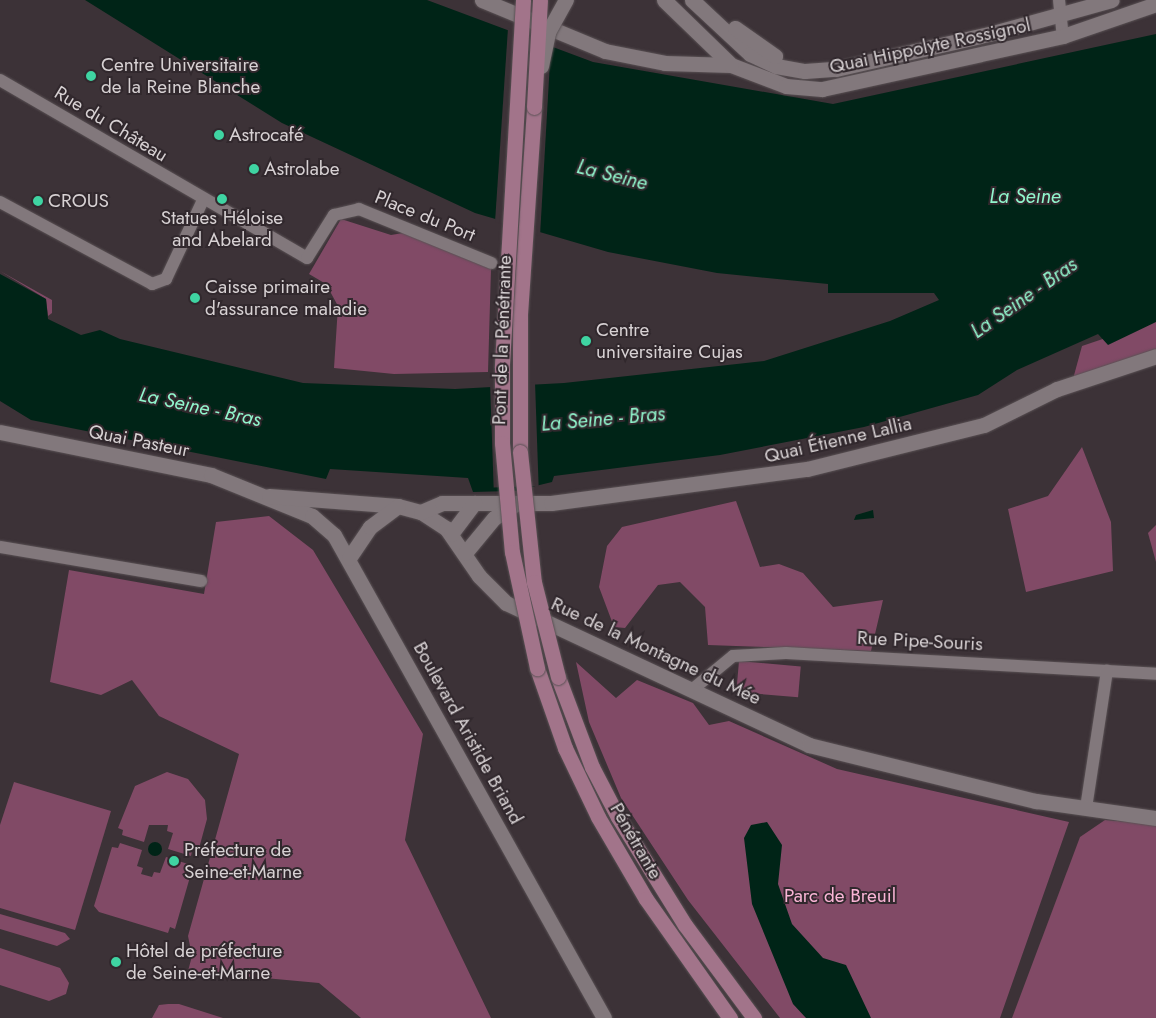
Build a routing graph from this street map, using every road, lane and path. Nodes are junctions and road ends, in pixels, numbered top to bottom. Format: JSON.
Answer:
{"nodes":[{"id":1,"x":523,"y":0,"type":"edge"},
{"id":2,"x":540,"y":0,"type":"edge"},
{"id":3,"x":566,"y":0,"type":"edge"},
{"id":4,"x":664,"y":0,"type":"edge"},
{"id":5,"x":692,"y":0,"type":"edge"},
{"id":6,"x":707,"y":0,"type":"edge"},
{"id":7,"x":1059,"y":0,"type":"edge"},
{"id":8,"x":1112,"y":0,"type":"edge"},
{"id":9,"x":490,"y":2,"type":"edge"},
{"id":10,"x":1156,"y":4,"type":"edge"},
{"id":11,"x":1061,"y":17,"type":"junction"},
{"id":12,"x":1063,"y":36,"type":"junction"},
{"id":13,"x":731,"y":65,"type":"junction"},
{"id":14,"x":809,"y":70,"type":"junction"},
{"id":15,"x":0,"y":80,"type":"edge"},
{"id":16,"x":534,"y":107,"type":"junction"},
{"id":17,"x":203,"y":200,"type":"junction"},
{"id":18,"x":0,"y":202,"type":"edge"},
{"id":19,"x":491,"y":263,"type":"dead end"},
{"id":20,"x":1156,"y":356,"type":"edge"},
{"id":21,"x":0,"y":432,"type":"edge"},
{"id":22,"x":269,"y":496,"type":"junction"},
{"id":23,"x":474,"y":503,"type":"junction"},
{"id":24,"x":514,"y":505,"type":"junction"},
{"id":25,"x":398,"y":506,"type":"junction"},
{"id":26,"x":421,"y":512,"type":"junction"},
{"id":27,"x":451,"y":534,"type":"junction"},
{"id":28,"x":0,"y":547,"type":"edge"},
{"id":29,"x":465,"y":553,"type":"junction"},
{"id":30,"x":350,"y":558,"type":"junction"},
{"id":31,"x":201,"y":581,"type":"dead end"},
{"id":32,"x":538,"y":668,"type":"joint"},
{"id":33,"x":1107,"y":671,"type":"junction"},
{"id":34,"x":1156,"y":674,"type":"edge"},
{"id":35,"x":558,"y":677,"type":"joint"},
{"id":36,"x":693,"y":689,"type":"junction"},
{"id":37,"x":1086,"y":808,"type":"junction"},
{"id":38,"x":1156,"y":818,"type":"edge"},
{"id":39,"x":604,"y":1018,"type":"edge"},
{"id":40,"x":730,"y":1018,"type":"edge"},
{"id":41,"x":754,"y":1018,"type":"edge"}],
"edges":[{"from":1,"to":32,"type":"main road","name":"Pont de la Pénétrante","bridge":true},
{"from":2,"to":16,"type":"main road","name":"Pont de la Pénétrante","bridge":true},
{"from":3,"to":16,"type":"street","bridge":true},
{"from":4,"to":13,"type":"street"},
{"from":5,"to":14,"type":"street","name":"Quai Hippolyte Rossignol"},
{"from":6,"to":14,"type":"street"},
{"from":7,"to":11,"type":"street"},
{"from":8,"to":11,"type":"street","name":"Quai Hippolyte Rossignol"},
{"from":9,"to":13,"type":"street","name":"Quai Hippolyte Rossignol"},
{"from":10,"to":12,"type":"street","name":"Quai Hippolyte Rossignol"},
{"from":11,"to":12,"type":"street"},
{"from":11,"to":14,"type":"street","name":"Quai Hippolyte Rossignol"},
{"from":12,"to":13,"type":"street","name":"Quai Hippolyte Rossignol"},
{"from":15,"to":17,"type":"street","name":"Rue du Château"},
{"from":16,"to":35,"type":"main road","name":"Pont de la Pénétrante","bridge":true},
{"from":17,"to":18,"type":"street"},
{"from":17,"to":19,"type":"street","name":"Place du Port"},
{"from":20,"to":24,"type":"street","name":"Quai Étienne Lallia"},
{"from":21,"to":22,"type":"street","name":"Quai Pasteur"},
{"from":22,"to":25,"type":"street","name":"Rue de la Montagne du Mée"},
{"from":22,"to":30,"type":"street","name":"Boulevard Aristide Briand"},
{"from":23,"to":24,"type":"street","name":"Quai Étienne Lallia"},
{"from":23,"to":26,"type":"street","name":"Quai Étienne Lallia"},
{"from":23,"to":27,"type":"street"},
{"from":24,"to":29,"type":"street"},
{"from":25,"to":26,"type":"street","name":"Rue de la Montagne du Mée"},
{"from":25,"to":30,"type":"street"},
{"from":26,"to":27,"type":"street","name":"Rue de la Montagne du Mée"},
{"from":27,"to":29,"type":"street","name":"Rue de la Montagne du Mée"},
{"from":28,"to":31,"type":"street"},
{"from":29,"to":36,"type":"street","name":"Rue de la Montagne du Mée"},
{"from":30,"to":39,"type":"street","name":"Boulevard Aristide Briand"},
{"from":32,"to":40,"type":"main road","name":"Pénétrante"},
{"from":33,"to":34,"type":"street","name":"Rue Pipe-Souris"},
{"from":33,"to":36,"type":"street","name":"Rue Pipe-Souris"},
{"from":33,"to":37,"type":"street"},
{"from":35,"to":41,"type":"main road","name":"Pénétrante"},
{"from":36,"to":37,"type":"street","name":"Rue de la Montagne du Mée"},
{"from":37,"to":38,"type":"street","name":"Rue de la Montagne du Mée"}]}
